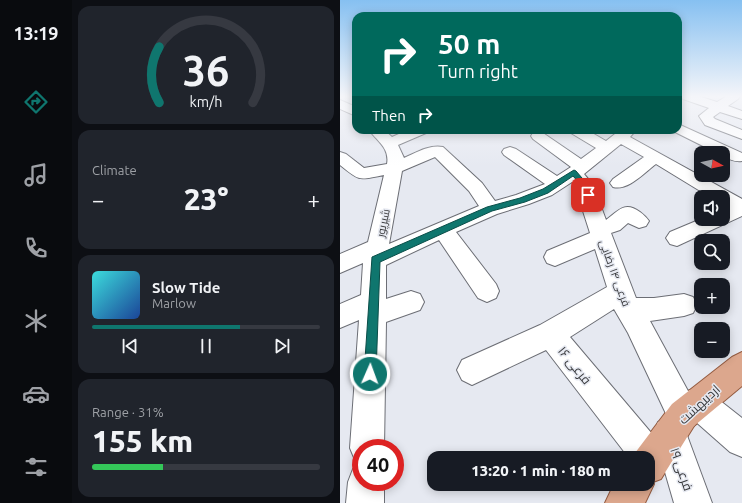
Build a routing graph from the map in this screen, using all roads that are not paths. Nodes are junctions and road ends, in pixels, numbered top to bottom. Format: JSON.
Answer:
{"nodes":[{"id":1,"x":683,"y":119,"type":"edge"},
{"id":2,"x":708,"y":119,"type":"edge"},
{"id":3,"x":387,"y":134,"type":"edge"},
{"id":4,"x":597,"y":134,"type":"edge"},
{"id":5,"x":742,"y":135,"type":"edge"},
{"id":6,"x":538,"y":136,"type":"dead end"},
{"id":7,"x":618,"y":138,"type":"edge"},
{"id":8,"x":510,"y":152,"type":"dead end"},
{"id":9,"x":340,"y":157,"type":"edge"},
{"id":10,"x":654,"y":157,"type":"junction"},
{"id":11,"x":740,"y":157,"type":"edge"},
{"id":12,"x":394,"y":168,"type":"junction"},
{"id":13,"x":570,"y":175,"type":"junction"},
{"id":14,"x":619,"y":183,"type":"dead end"},
{"id":15,"x":711,"y":190,"type":"edge"},
{"id":16,"x":730,"y":201,"type":"edge"},
{"id":17,"x":490,"y":209,"type":"junction"},
{"id":18,"x":730,"y":214,"type":"edge"},
{"id":19,"x":639,"y":221,"type":"dead end"},
{"id":20,"x":704,"y":226,"type":"edge"},
{"id":21,"x":443,"y":230,"type":"junction"},
{"id":22,"x":600,"y":233,"type":"junction"},
{"id":23,"x":677,"y":238,"type":"dead end"},
{"id":24,"x":376,"y":253,"type":"junction"},
{"id":25,"x":555,"y":257,"type":"dead end"},
{"id":26,"x":340,"y":264,"type":"edge"},
{"id":27,"x":487,"y":291,"type":"dead end"},
{"id":28,"x":624,"y":301,"type":"junction"},
{"id":29,"x":411,"y":302,"type":"dead end"},
{"id":30,"x":684,"y":305,"type":"dead end"},
{"id":31,"x":373,"y":309,"type":"junction"},
{"id":32,"x":340,"y":316,"type":"edge"},
{"id":33,"x":550,"y":334,"type":"junction"},
{"id":34,"x":742,"y":368,"type":"edge"},
{"id":35,"x":472,"y":370,"type":"dead end"},
{"id":36,"x":367,"y":439,"type":"edge"},
{"id":37,"x":742,"y":440,"type":"edge"},
{"id":38,"x":664,"y":444,"type":"edge"},
{"id":39,"x":366,"y":491,"type":"edge"},
{"id":40,"x":365,"y":503,"type":"edge"},
{"id":41,"x":624,"y":503,"type":"edge"},
{"id":42,"x":693,"y":503,"type":"edge"}],
"edges":[{"from":1,"to":11,"type":"street"},
{"from":2,"to":5,"type":"street"},
{"from":3,"to":12,"type":"street","name":"شیرپور"},
{"from":4,"to":7,"type":"street"},
{"from":6,"to":13,"type":"street"},
{"from":7,"to":10,"type":"street"},
{"from":7,"to":13,"type":"street"},
{"from":8,"to":13,"type":"street"},
{"from":9,"to":12,"type":"street"},
{"from":10,"to":14,"type":"street"},
{"from":10,"to":15,"type":"street"},
{"from":12,"to":17,"type":"street"},
{"from":12,"to":24,"type":"street","name":"شیرپور"},
{"from":13,"to":17,"type":"street"},
{"from":13,"to":22,"type":"street","name":"فرعی ۱۴ رضایی"},
{"from":16,"to":18,"type":"street"},
{"from":17,"to":21,"type":"street"},
{"from":19,"to":22,"type":"street"},
{"from":20,"to":23,"type":"street"},
{"from":21,"to":24,"type":"street"},
{"from":21,"to":27,"type":"street"},
{"from":22,"to":25,"type":"street"},
{"from":22,"to":28,"type":"street","name":"فرعی ۱۴ رضایی"},
{"from":24,"to":26,"type":"street"},
{"from":24,"to":31,"type":"street","name":"شیرپور"},
{"from":28,"to":30,"type":"street"},
{"from":28,"to":33,"type":"street","name":"فرعی ۱۶"},
{"from":28,"to":38,"type":"street","name":"فرعی ۱۴ رضایی"},
{"from":29,"to":31,"type":"street"},
{"from":31,"to":32,"type":"street"},
{"from":31,"to":36,"type":"street","name":"شیرپور"},
{"from":33,"to":35,"type":"street"},
{"from":33,"to":38,"type":"street","name":"فرعی ۱۶"},
{"from":34,"to":38,"type":"main road","name":"اردیبهشت"},
{"from":37,"to":38,"type":"street"},
{"from":38,"to":41,"type":"main road","name":"اردیبهشت"},
{"from":38,"to":42,"type":"street","name":"فرعی ۱۹"},
{"from":39,"to":40,"type":"street"}]}
